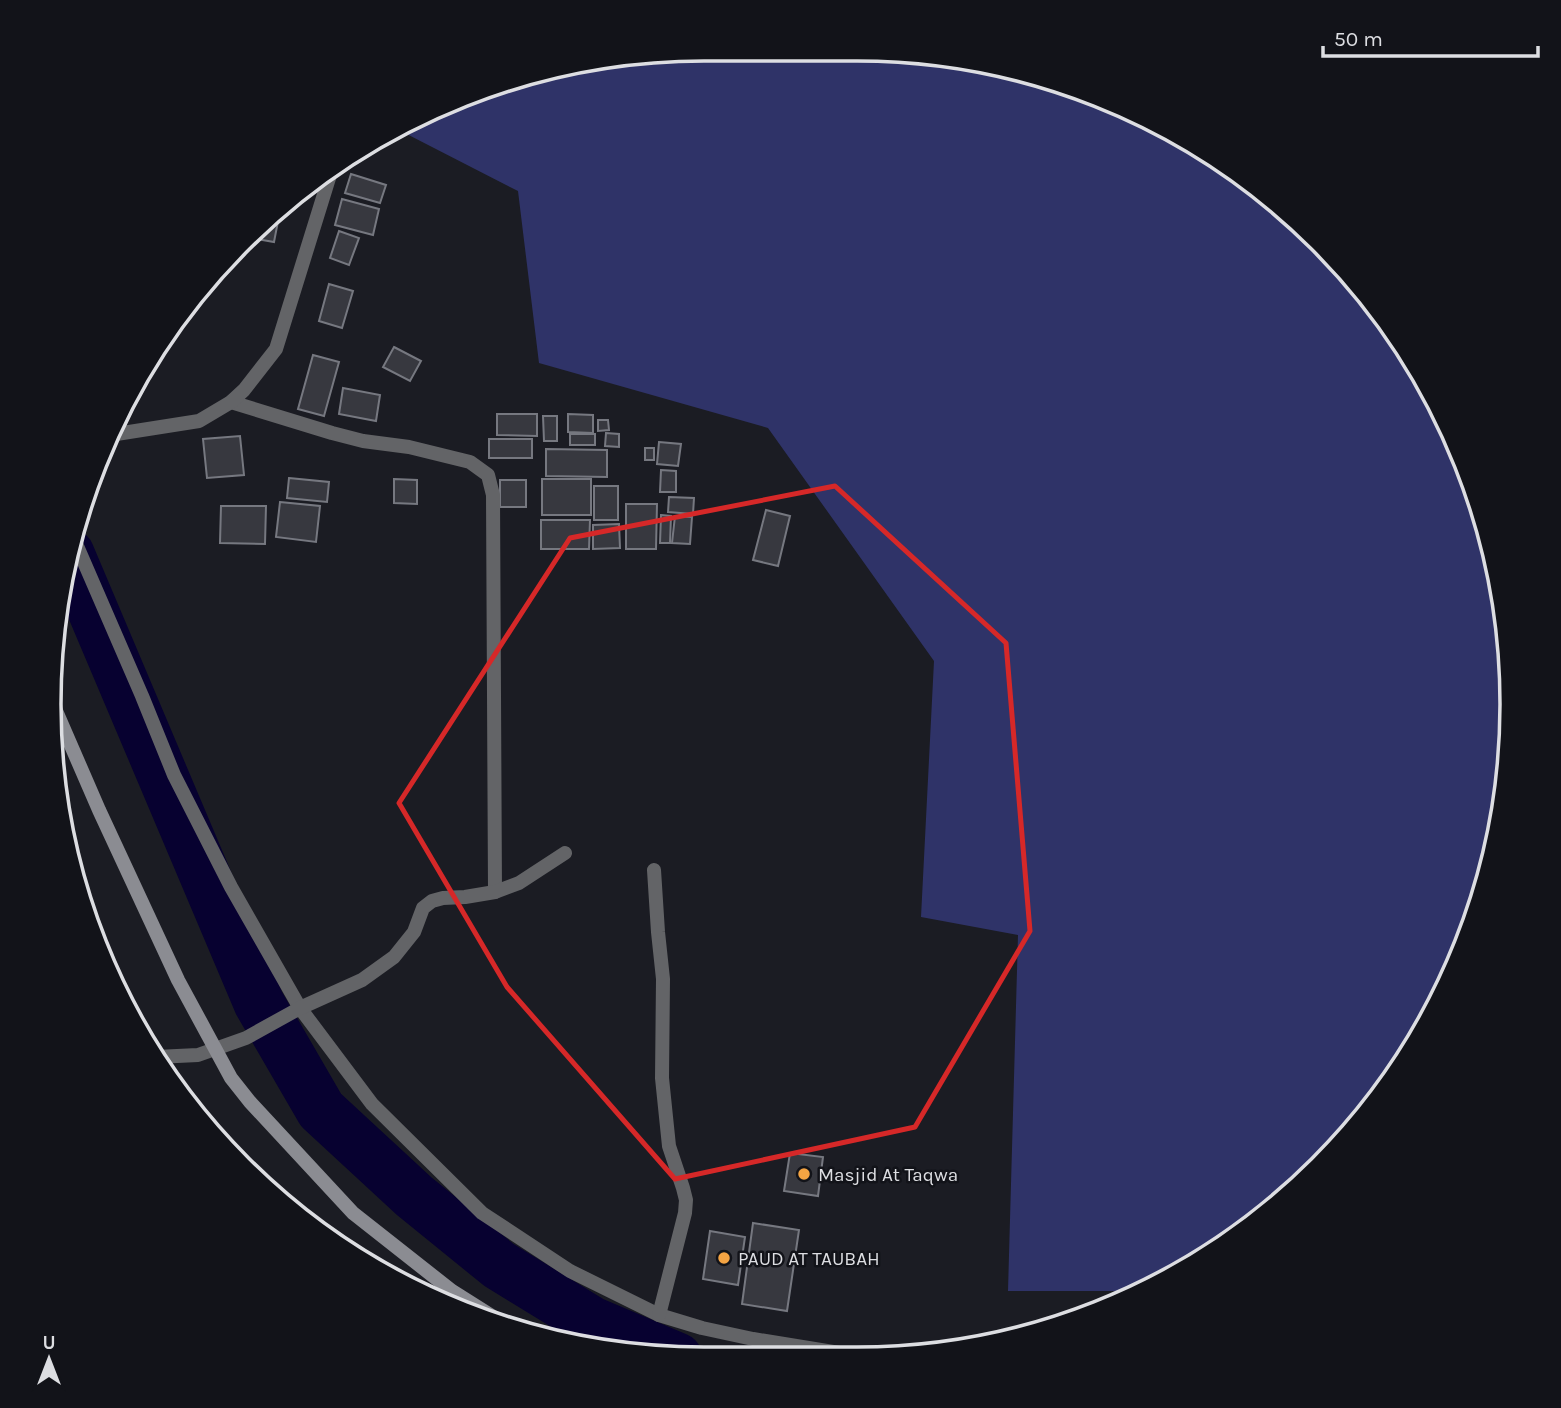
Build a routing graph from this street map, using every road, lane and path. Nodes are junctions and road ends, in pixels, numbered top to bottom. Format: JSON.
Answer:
{"nodes":[{"id":1,"x":327,"y":184,"type":"edge"},
{"id":2,"x":231,"y":402,"type":"junction"},
{"id":3,"x":122,"y":433,"type":"edge"},
{"id":4,"x":80,"y":552,"type":"edge"},
{"id":5,"x":62,"y":724,"type":"edge"},
{"id":6,"x":565,"y":853,"type":"dead end"},
{"id":7,"x":654,"y":870,"type":"dead end"},
{"id":8,"x":495,"y":892,"type":"junction"},
{"id":9,"x":300,"y":1008,"type":"junction"},
{"id":10,"x":215,"y":1050,"type":"junction"},
{"id":11,"x":167,"y":1056,"type":"edge"},
{"id":12,"x":473,"y":1304,"type":"edge"},
{"id":13,"x":659,"y":1315,"type":"junction"},
{"id":14,"x":803,"y":1347,"type":"edge"}],
"edges":[{"from":1,"to":2,"type":"street"},
{"from":2,"to":3,"type":"street"},
{"from":2,"to":8,"type":"street"},
{"from":4,"to":9,"type":"street"},
{"from":5,"to":10,"type":"main road"},
{"from":6,"to":8,"type":"street"},
{"from":7,"to":13,"type":"street"},
{"from":8,"to":9,"type":"street"},
{"from":9,"to":10,"type":"street"},
{"from":9,"to":13,"type":"street"},
{"from":10,"to":11,"type":"street"},
{"from":10,"to":12,"type":"main road"},
{"from":13,"to":14,"type":"street"}]}
